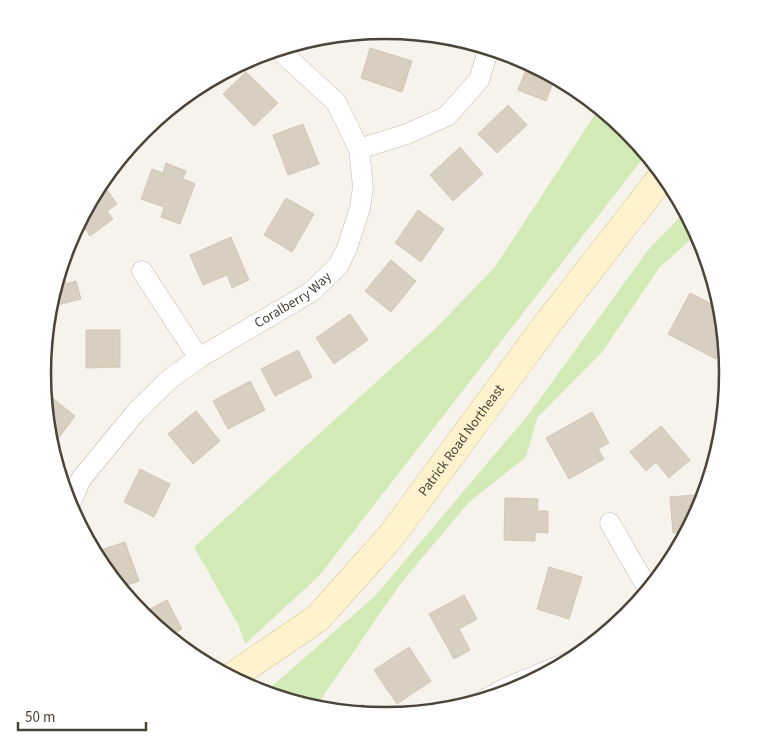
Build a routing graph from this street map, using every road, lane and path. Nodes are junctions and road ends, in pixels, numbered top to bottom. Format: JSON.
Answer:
{"nodes":[{"id":1,"x":284,"y":55,"type":"edge"},
{"id":2,"x":487,"y":55,"type":"edge"},
{"id":3,"x":358,"y":149,"type":"junction"},
{"id":4,"x":659,"y":181,"type":"edge"},
{"id":5,"x":142,"y":271,"type":"dead end"},
{"id":6,"x":198,"y":358,"type":"junction"},
{"id":7,"x":74,"y":495,"type":"edge"},
{"id":8,"x":610,"y":523,"type":"dead end"},
{"id":9,"x":645,"y":584,"type":"edge"},
{"id":10,"x":236,"y":674,"type":"edge"}],
"edges":[{"from":1,"to":3,"type":"street","name":"Coralberry Way"},
{"from":2,"to":3,"type":"street"},
{"from":3,"to":6,"type":"street","name":"Coralberry Way"},
{"from":4,"to":10,"type":"street","name":"Patrick Road Northeast"},
{"from":5,"to":6,"type":"street"},
{"from":6,"to":7,"type":"street","name":"Coralberry Way"},
{"from":8,"to":9,"type":"street"}]}
